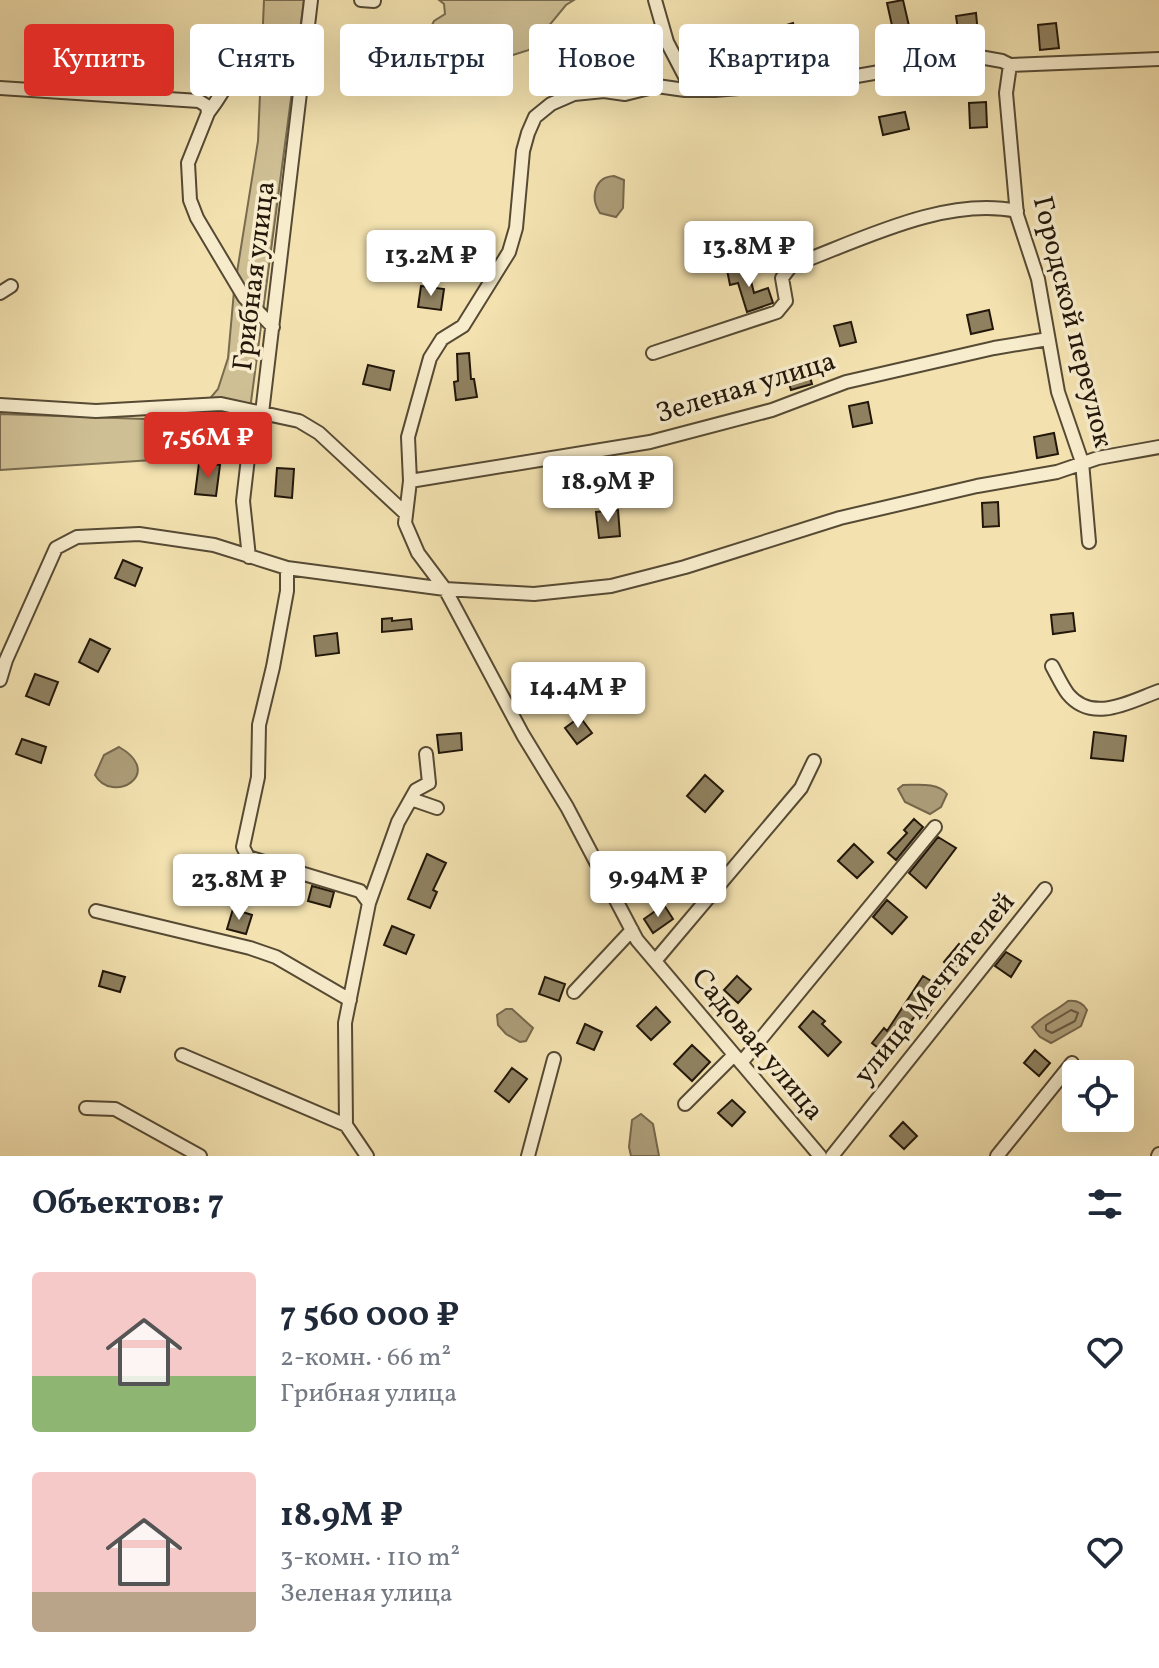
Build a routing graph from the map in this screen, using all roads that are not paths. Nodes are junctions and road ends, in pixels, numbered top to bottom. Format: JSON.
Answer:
{"nodes":[{"id":1,"x":311,"y":0,"type":"edge"},
{"id":2,"x":655,"y":0,"type":"edge"},
{"id":3,"x":1159,"y":59,"type":"edge"},
{"id":4,"x":1010,"y":65,"type":"junction"},
{"id":5,"x":679,"y":69,"type":"edge"},
{"id":6,"x":859,"y":76,"type":"edge"},
{"id":7,"x":0,"y":88,"type":"edge"},
{"id":8,"x":679,"y":89,"type":"edge"},
{"id":9,"x":219,"y":96,"type":"edge"},
{"id":10,"x":207,"y":110,"type":"junction"},
{"id":11,"x":1017,"y":211,"type":"junction"},
{"id":12,"x":273,"y":327,"type":"junction"},
{"id":13,"x":1048,"y":339,"type":"junction"},
{"id":14,"x":653,"y":353,"type":"dead end"},
{"id":15,"x":0,"y":405,"type":"edge"},
{"id":16,"x":262,"y":413,"type":"junction"},
{"id":17,"x":1159,"y":447,"type":"edge"},
{"id":18,"x":1082,"y":462,"type":"junction"},
{"id":19,"x":410,"y":481,"type":"junction"},
{"id":20,"x":405,"y":513,"type":"junction"},
{"id":21,"x":1089,"y":542,"type":"dead end"},
{"id":22,"x":249,"y":557,"type":"junction"},
{"id":23,"x":287,"y":568,"type":"junction"},
{"id":24,"x":445,"y":589,"type":"junction"},
{"id":25,"x":3,"y":658,"type":"edge"},
{"id":26,"x":1052,"y":666,"type":"dead end"},
{"id":27,"x":0,"y":680,"type":"edge"},
{"id":28,"x":1159,"y":691,"type":"edge"},
{"id":29,"x":426,"y":754,"type":"dead end"},
{"id":30,"x":814,"y":761,"type":"dead end"},
{"id":31,"x":411,"y":799,"type":"junction"},
{"id":32,"x":437,"y":808,"type":"dead end"},
{"id":33,"x":935,"y":827,"type":"dead end"},
{"id":34,"x":1045,"y":889,"type":"dead end"},
{"id":35,"x":369,"y":903,"type":"junction"},
{"id":36,"x":96,"y":911,"type":"dead end"},
{"id":37,"x":632,"y":930,"type":"junction"},
{"id":38,"x":655,"y":961,"type":"junction"},
{"id":39,"x":574,"y":992,"type":"dead end"},
{"id":40,"x":350,"y":1000,"type":"junction"},
{"id":41,"x":182,"y":1055,"type":"dead end"},
{"id":42,"x":554,"y":1059,"type":"dead end"},
{"id":43,"x":737,"y":1059,"type":"junction"},
{"id":44,"x":1062,"y":1075,"type":"edge"},
{"id":45,"x":685,"y":1104,"type":"dead end"},
{"id":46,"x":86,"y":1108,"type":"dead end"},
{"id":47,"x":346,"y":1125,"type":"junction"},
{"id":48,"x":200,"y":1156,"type":"edge"},
{"id":49,"x":367,"y":1156,"type":"edge"},
{"id":50,"x":528,"y":1156,"type":"edge"},
{"id":51,"x":820,"y":1156,"type":"edge"},
{"id":52,"x":832,"y":1156,"type":"edge"},
{"id":53,"x":997,"y":1156,"type":"edge"}],
"edges":[{"from":1,"to":12,"type":"street","name":"Грибная улица"},
{"from":2,"to":5,"type":"street"},
{"from":3,"to":4,"type":"street"},
{"from":4,"to":6,"type":"street"},
{"from":4,"to":11,"type":"street","name":"Городской переулок"},
{"from":7,"to":10,"type":"street"},
{"from":8,"to":19,"type":"street"},
{"from":9,"to":10,"type":"street"},
{"from":10,"to":12,"type":"street"},
{"from":11,"to":13,"type":"street","name":"Городской переулок"},
{"from":11,"to":14,"type":"street"},
{"from":12,"to":16,"type":"street","name":"Грибная улица"},
{"from":13,"to":18,"type":"street","name":"Городской переулок"},
{"from":13,"to":19,"type":"street","name":"Зеленая улица"},
{"from":15,"to":16,"type":"street"},
{"from":16,"to":20,"type":"street"},
{"from":16,"to":22,"type":"street","name":"Грибная улица"},
{"from":17,"to":18,"type":"street"},
{"from":18,"to":21,"type":"street","name":"Городской переулок"},
{"from":18,"to":24,"type":"street"},
{"from":19,"to":20,"type":"street"},
{"from":20,"to":24,"type":"street","name":"Садовая улица"},
{"from":22,"to":23,"type":"street"},
{"from":22,"to":25,"type":"street"},
{"from":23,"to":24,"type":"street"},
{"from":23,"to":35,"type":"street"},
{"from":24,"to":37,"type":"street","name":"Садовая улица"},
{"from":25,"to":27,"type":"street"},
{"from":26,"to":28,"type":"street"},
{"from":29,"to":31,"type":"street"},
{"from":30,"to":38,"type":"street"},
{"from":31,"to":32,"type":"street"},
{"from":31,"to":35,"type":"street"},
{"from":33,"to":43,"type":"street"},
{"from":34,"to":52,"type":"street","name":"улица Мечтателей"},
{"from":35,"to":40,"type":"street"},
{"from":36,"to":40,"type":"street"},
{"from":37,"to":38,"type":"street","name":"Садовая улица"},
{"from":37,"to":39,"type":"street"},
{"from":38,"to":43,"type":"street","name":"Садовая улица"},
{"from":40,"to":47,"type":"street"},
{"from":41,"to":47,"type":"street"},
{"from":42,"to":50,"type":"street"},
{"from":43,"to":45,"type":"street"},
{"from":43,"to":51,"type":"street","name":"Садовая улица"},
{"from":44,"to":53,"type":"street"},
{"from":46,"to":48,"type":"street"},
{"from":47,"to":49,"type":"street"}]}
